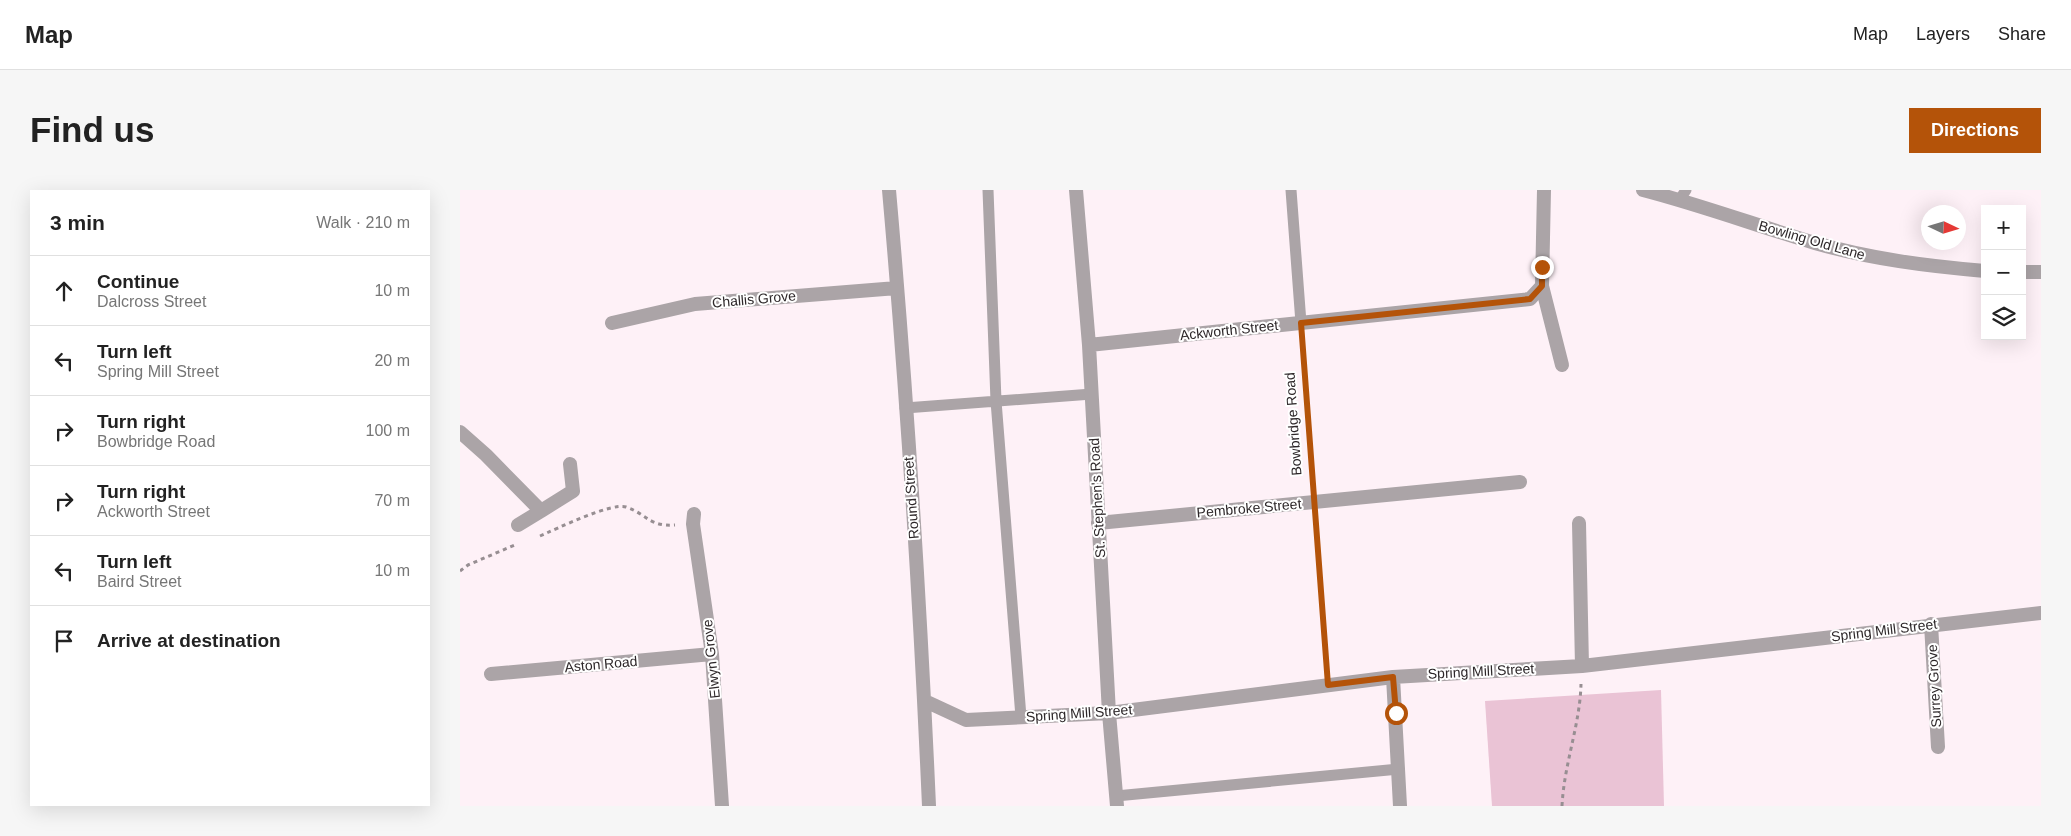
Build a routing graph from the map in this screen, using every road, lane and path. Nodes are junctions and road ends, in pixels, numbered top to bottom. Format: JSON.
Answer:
{"nodes":[{"id":1,"x":888,"y":190,"type":"edge"},
{"id":2,"x":988,"y":190,"type":"edge"},
{"id":3,"x":1076,"y":190,"type":"edge"},
{"id":4,"x":1291,"y":190,"type":"edge"},
{"id":5,"x":1544,"y":190,"type":"edge"},
{"id":6,"x":1643,"y":190,"type":"edge"},
{"id":7,"x":1683,"y":195,"type":"edge"},
{"id":8,"x":1981,"y":271,"type":"edge"},
{"id":9,"x":2026,"y":272,"type":"edge"},
{"id":10,"x":2041,"y":272,"type":"edge"},
{"id":11,"x":1542,"y":286,"type":"junction"},
{"id":12,"x":897,"y":288,"type":"junction"},
{"id":13,"x":612,"y":323,"type":"dead end"},
{"id":14,"x":1301,"y":323,"type":"junction"},
{"id":15,"x":1089,"y":345,"type":"junction"},
{"id":16,"x":1562,"y":365,"type":"dead end"},
{"id":17,"x":1092,"y":394,"type":"junction"},
{"id":18,"x":996,"y":401,"type":"junction"},
{"id":19,"x":906,"y":408,"type":"junction"},
{"id":20,"x":460,"y":432,"type":"edge"},
{"id":21,"x":570,"y":464,"type":"dead end"},
{"id":22,"x":1520,"y":482,"type":"dead end"},
{"id":23,"x":1314,"y":502,"type":"junction"},
{"id":24,"x":541,"y":511,"type":"junction"},
{"id":25,"x":693,"y":519,"type":"joint"},
{"id":26,"x":1098,"y":523,"type":"junction"},
{"id":27,"x":1579,"y":523,"type":"dead end"},
{"id":28,"x":518,"y":525,"type":"dead end"},
{"id":29,"x":536,"y":537,"type":"dead end"},
{"id":30,"x":520,"y":543,"type":"dead end"},
{"id":31,"x":460,"y":571,"type":"edge"},
{"id":32,"x":2041,"y":613,"type":"edge"},
{"id":33,"x":1931,"y":624,"type":"junction"},
{"id":34,"x":712,"y":654,"type":"junction"},
{"id":35,"x":1582,"y":666,"type":"junction"},
{"id":36,"x":491,"y":674,"type":"dead end"},
{"id":37,"x":1393,"y":677,"type":"junction"},
{"id":38,"x":1328,"y":685,"type":"junction"},
{"id":39,"x":925,"y":701,"type":"junction"},
{"id":40,"x":1109,"y":713,"type":"junction"},
{"id":41,"x":1021,"y":717,"type":"junction"},
{"id":42,"x":1938,"y":747,"type":"dead end"},
{"id":43,"x":1399,"y":769,"type":"junction"},
{"id":44,"x":1116,"y":801,"type":"edge"},
{"id":45,"x":722,"y":806,"type":"edge"},
{"id":46,"x":930,"y":806,"type":"edge"},
{"id":47,"x":1400,"y":806,"type":"edge"},
{"id":48,"x":1562,"y":806,"type":"edge"}],
"edges":[{"from":1,"to":12,"type":"street","name":"Round Street"},
{"from":2,"to":18,"type":"lane"},
{"from":3,"to":15,"type":"street","name":"St. Stephen's Road"},
{"from":4,"to":14,"type":"lane"},
{"from":5,"to":11,"type":"street"},
{"from":6,"to":7,"type":"street","name":"Bowling Old Lane"},
{"from":7,"to":8,"type":"street","name":"Bowling Old Lane"},
{"from":9,"to":10,"type":"street"},
{"from":11,"to":14,"type":"street","name":"Ackworth Street"},
{"from":11,"to":16,"type":"street"},
{"from":12,"to":13,"type":"street","name":"Challis Grove"},
{"from":12,"to":19,"type":"street","name":"Round Street"},
{"from":14,"to":15,"type":"street","name":"Ackworth Street"},
{"from":14,"to":23,"type":"path","name":"Bowbridge Road"},
{"from":15,"to":17,"type":"street","name":"St. Stephen's Road"},
{"from":17,"to":18,"type":"lane"},
{"from":17,"to":26,"type":"street","name":"St. Stephen's Road"},
{"from":18,"to":19,"type":"lane"},
{"from":18,"to":41,"type":"lane"},
{"from":19,"to":39,"type":"street","name":"Round Street"},
{"from":20,"to":24,"type":"street"},
{"from":21,"to":24,"type":"street"},
{"from":22,"to":23,"type":"street","name":"Pembroke Street"},
{"from":23,"to":26,"type":"street","name":"Pembroke Street"},
{"from":23,"to":38,"type":"path","name":"Bowbridge Road"},
{"from":24,"to":28,"type":"street"},
{"from":25,"to":29,"type":"path"},
{"from":25,"to":34,"type":"street","name":"Elwyn Grove"},
{"from":26,"to":40,"type":"street","name":"St. Stephen's Road"},
{"from":27,"to":35,"type":"street"},
{"from":30,"to":31,"type":"path"},
{"from":32,"to":33,"type":"street","name":"Spring Mill Street"},
{"from":33,"to":35,"type":"street","name":"Spring Mill Street"},
{"from":33,"to":42,"type":"street","name":"Surrey Grove"},
{"from":34,"to":36,"type":"street","name":"Aston Road"},
{"from":34,"to":45,"type":"street","name":"Elwyn Grove"},
{"from":35,"to":37,"type":"street","name":"Spring Mill Street"},
{"from":35,"to":48,"type":"path"},
{"from":37,"to":38,"type":"street","name":"Spring Mill Street"},
{"from":37,"to":43,"type":"street"},
{"from":38,"to":40,"type":"street","name":"Spring Mill Street"},
{"from":39,"to":41,"type":"street","name":"Spring Mill Street"},
{"from":39,"to":46,"type":"street","name":"Round Street"},
{"from":40,"to":41,"type":"street","name":"Spring Mill Street"},
{"from":40,"to":44,"type":"street","name":"St. Stephen's Road"},
{"from":43,"to":44,"type":"lane"},
{"from":43,"to":47,"type":"street"}]}
